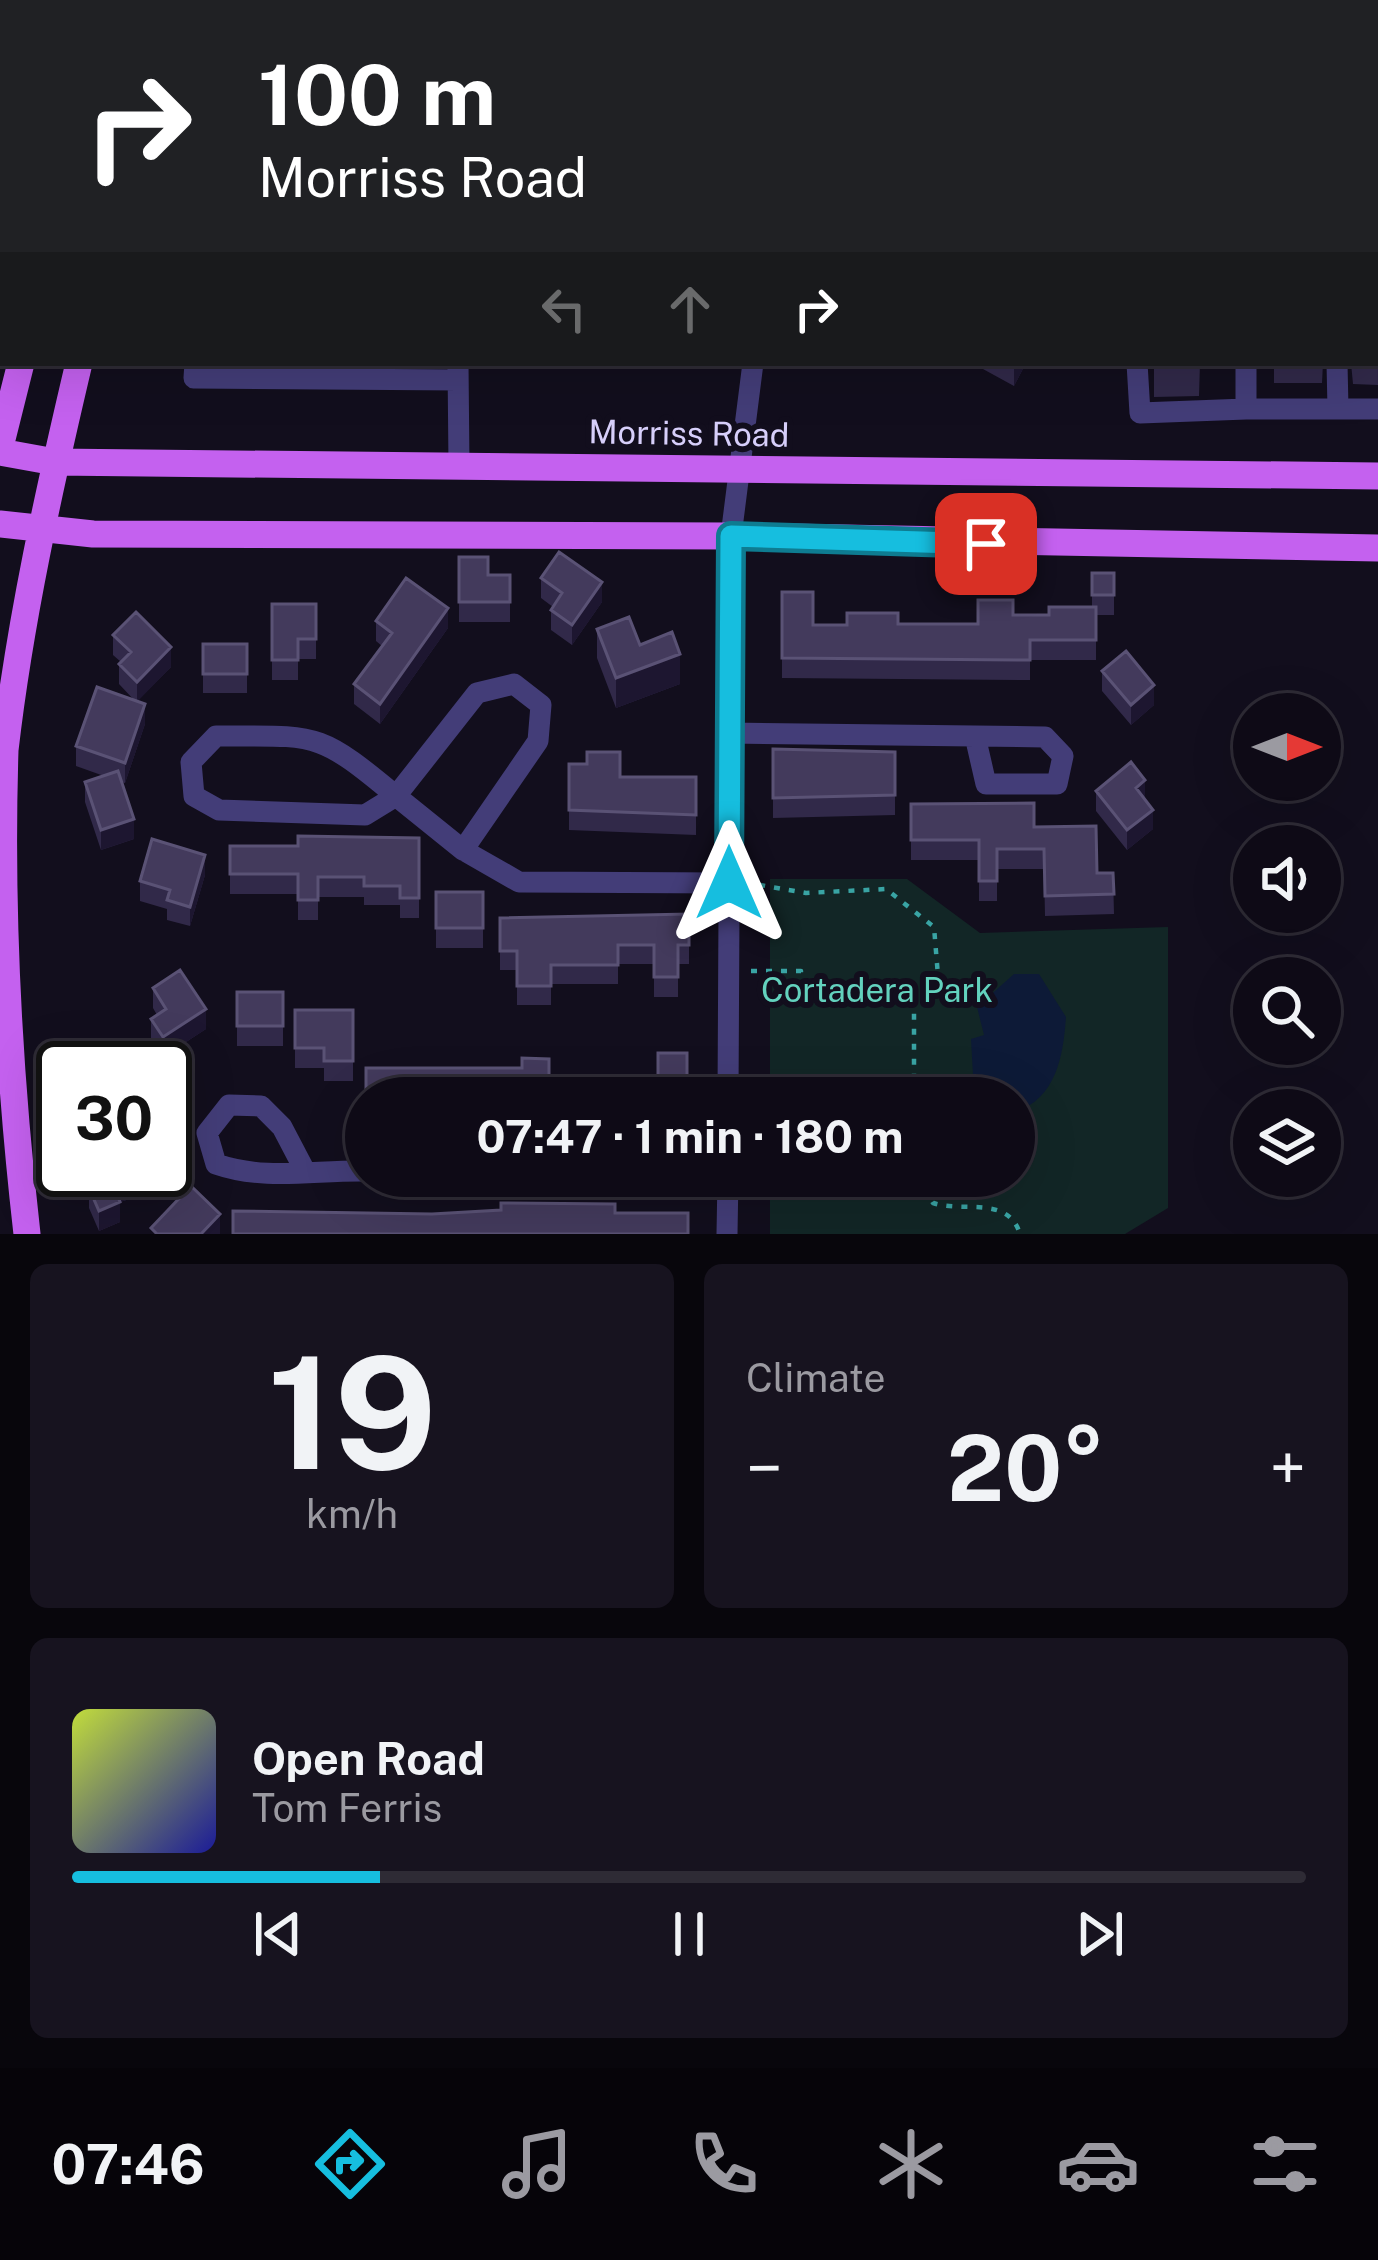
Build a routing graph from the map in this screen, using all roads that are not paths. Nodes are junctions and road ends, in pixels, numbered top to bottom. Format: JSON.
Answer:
{"nodes":[{"id":1,"x":1088,"y":0,"type":"edge"},
{"id":2,"x":1209,"y":0,"type":"edge"},
{"id":3,"x":20,"y":366,"type":"edge"},
{"id":4,"x":78,"y":366,"type":"edge"},
{"id":5,"x":195,"y":366,"type":"edge"},
{"id":6,"x":753,"y":366,"type":"edge"},
{"id":7,"x":1137,"y":366,"type":"edge"},
{"id":8,"x":1246,"y":366,"type":"edge"},
{"id":9,"x":1337,"y":366,"type":"edge"},
{"id":10,"x":458,"y":371,"type":"edge"},
{"id":11,"x":1246,"y":409,"type":"junction"},
{"id":12,"x":1338,"y":409,"type":"junction"},
{"id":13,"x":1378,"y":409,"type":"edge"},
{"id":14,"x":0,"y":450,"type":"edge"},
{"id":15,"x":55,"y":462,"type":"junction"},
{"id":16,"x":459,"y":467,"type":"junction"},
{"id":17,"x":737,"y":470,"type":"junction"},
{"id":18,"x":1378,"y":476,"type":"edge"},
{"id":19,"x":0,"y":524,"type":"edge"},
{"id":20,"x":41,"y":527,"type":"junction"},
{"id":21,"x":731,"y":536,"type":"junction"},
{"id":22,"x":1378,"y":548,"type":"edge"},
{"id":23,"x":729,"y":733,"type":"junction"},
{"id":24,"x":975,"y":736,"type":"dead end"},
{"id":25,"x":396,"y":796,"type":"junction"},
{"id":26,"x":463,"y":850,"type":"junction"},
{"id":27,"x":729,"y":883,"type":"junction"},
{"id":28,"x":728,"y":1077,"type":"edge"},
{"id":29,"x":304,"y":1169,"type":"junction"},
{"id":30,"x":345,"y":1171,"type":"edge"},
{"id":31,"x":728,"y":1197,"type":"edge"},
{"id":32,"x":12,"y":1206,"type":"edge"},
{"id":33,"x":27,"y":1234,"type":"edge"},
{"id":34,"x":727,"y":1234,"type":"edge"}],
"edges":[{"from":1,"to":2,"type":"street"},
{"from":3,"to":14,"type":"main road"},
{"from":4,"to":15,"type":"main road"},
{"from":5,"to":10,"type":"street"},
{"from":6,"to":17,"type":"street"},
{"from":7,"to":11,"type":"street"},
{"from":8,"to":11,"type":"street"},
{"from":9,"to":12,"type":"street"},
{"from":10,"to":16,"type":"street"},
{"from":11,"to":12,"type":"street"},
{"from":12,"to":13,"type":"street"},
{"from":14,"to":15,"type":"main road","name":"Morriss Road"},
{"from":15,"to":16,"type":"main road","name":"Morriss Road"},
{"from":15,"to":20,"type":"main road"},
{"from":16,"to":17,"type":"main road","name":"Morriss Road"},
{"from":17,"to":18,"type":"main road","name":"Morriss Road"},
{"from":17,"to":21,"type":"street"},
{"from":19,"to":20,"type":"main road"},
{"from":20,"to":21,"type":"main road"},
{"from":20,"to":32,"type":"main road"},
{"from":21,"to":22,"type":"main road"},
{"from":21,"to":23,"type":"street"},
{"from":23,"to":24,"type":"street"},
{"from":23,"to":27,"type":"street"},
{"from":25,"to":25,"type":"street"},
{"from":25,"to":26,"type":"street"},
{"from":25,"to":26,"type":"street"},
{"from":26,"to":27,"type":"street"},
{"from":27,"to":28,"type":"street"},
{"from":29,"to":29,"type":"street"},
{"from":29,"to":30,"type":"street"},
{"from":31,"to":34,"type":"street"},
{"from":32,"to":33,"type":"main road"}]}
